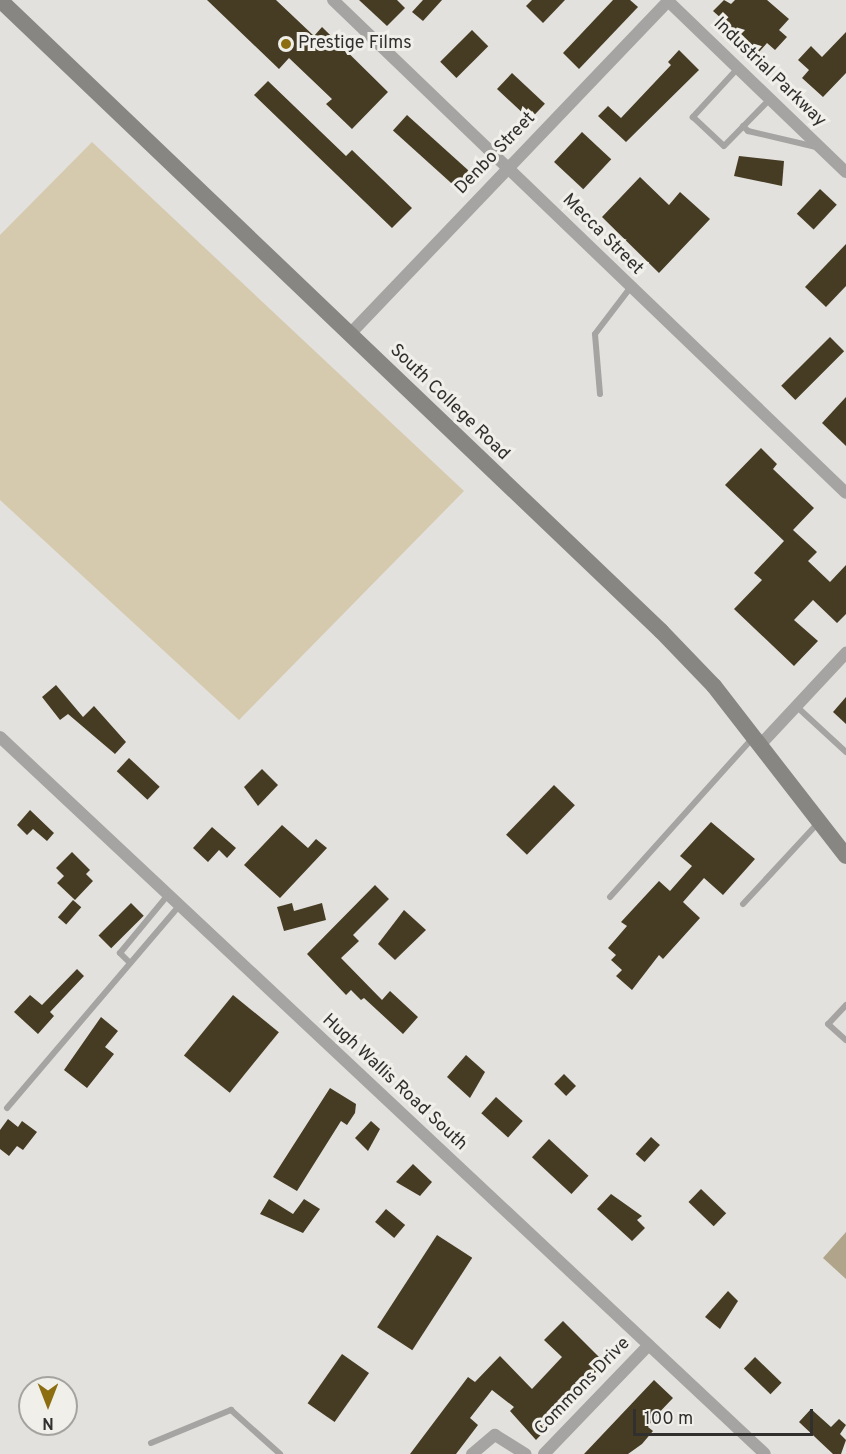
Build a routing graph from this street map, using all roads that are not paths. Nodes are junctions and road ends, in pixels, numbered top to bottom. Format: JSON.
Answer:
{"nodes":[{"id":1,"x":0,"y":0,"type":"edge"},
{"id":2,"x":333,"y":0,"type":"edge"},
{"id":3,"x":668,"y":0,"type":"edge"},
{"id":4,"x":738,"y":68,"type":"junction"},
{"id":5,"x":770,"y":99,"type":"junction"},
{"id":6,"x":743,"y":126,"type":"junction"},
{"id":7,"x":822,"y":148,"type":"junction"},
{"id":8,"x":508,"y":167,"type":"junction"},
{"id":9,"x":846,"y":172,"type":"edge"},
{"id":10,"x":630,"y":288,"type":"junction"},
{"id":11,"x":349,"y":335,"type":"junction"},
{"id":12,"x":600,"y":394,"type":"dead end"},
{"id":13,"x":846,"y":493,"type":"edge"},
{"id":14,"x":846,"y":653,"type":"edge"},
{"id":15,"x":795,"y":705,"type":"junction"},
{"id":16,"x":0,"y":737,"type":"edge"},
{"id":17,"x":758,"y":740,"type":"junction"},
{"id":18,"x":846,"y":752,"type":"edge"},
{"id":19,"x":819,"y":821,"type":"junction"},
{"id":20,"x":846,"y":856,"type":"edge"},
{"id":21,"x":168,"y":895,"type":"junction"},
{"id":22,"x":610,"y":897,"type":"dead end"},
{"id":23,"x":743,"y":904,"type":"dead end"},
{"id":24,"x":179,"y":906,"type":"junction"},
{"id":25,"x":129,"y":962,"type":"junction"},
{"id":26,"x":846,"y":1005,"type":"edge"},
{"id":27,"x":846,"y":1040,"type":"edge"},
{"id":28,"x":7,"y":1108,"type":"dead end"},
{"id":29,"x":649,"y":1345,"type":"junction"},
{"id":30,"x":151,"y":1443,"type":"dead end"},
{"id":31,"x":280,"y":1454,"type":"edge"},
{"id":32,"x":472,"y":1454,"type":"edge"},
{"id":33,"x":525,"y":1454,"type":"edge"},
{"id":34,"x":544,"y":1454,"type":"edge"},
{"id":35,"x":765,"y":1454,"type":"edge"}],
"edges":[{"from":1,"to":11,"type":"street","name":"South College Road"},
{"from":2,"to":8,"type":"street","name":"Mecca Street"},
{"from":3,"to":4,"type":"street","name":"Industrial Parkway"},
{"from":3,"to":8,"type":"street","name":"Denbo Street"},
{"from":4,"to":5,"type":"street","name":"Industrial Parkway"},
{"from":4,"to":6,"type":"lane"},
{"from":5,"to":6,"type":"lane"},
{"from":5,"to":7,"type":"street","name":"Industrial Parkway"},
{"from":6,"to":7,"type":"lane"},
{"from":7,"to":9,"type":"street","name":"Industrial Parkway"},
{"from":8,"to":10,"type":"street","name":"Mecca Street"},
{"from":8,"to":11,"type":"street","name":"Denbo Street"},
{"from":10,"to":12,"type":"lane"},
{"from":10,"to":13,"type":"street","name":"Mecca Street"},
{"from":11,"to":17,"type":"street","name":"South College Road"},
{"from":14,"to":15,"type":"street"},
{"from":15,"to":17,"type":"street"},
{"from":15,"to":18,"type":"lane"},
{"from":16,"to":21,"type":"street","name":"Hugh Wallis Road South"},
{"from":17,"to":19,"type":"street","name":"South College Road"},
{"from":17,"to":22,"type":"lane"},
{"from":19,"to":20,"type":"street","name":"South College Road"},
{"from":19,"to":23,"type":"lane"},
{"from":21,"to":24,"type":"street","name":"Hugh Wallis Road South"},
{"from":21,"to":25,"type":"lane"},
{"from":24,"to":25,"type":"lane"},
{"from":24,"to":29,"type":"street","name":"Hugh Wallis Road South"},
{"from":25,"to":28,"type":"lane"},
{"from":26,"to":27,"type":"lane"},
{"from":29,"to":34,"type":"street","name":"Commons Drive"},
{"from":29,"to":35,"type":"street","name":"Hugh Wallis Road South"},
{"from":30,"to":31,"type":"lane"},
{"from":32,"to":33,"type":"street"}]}
